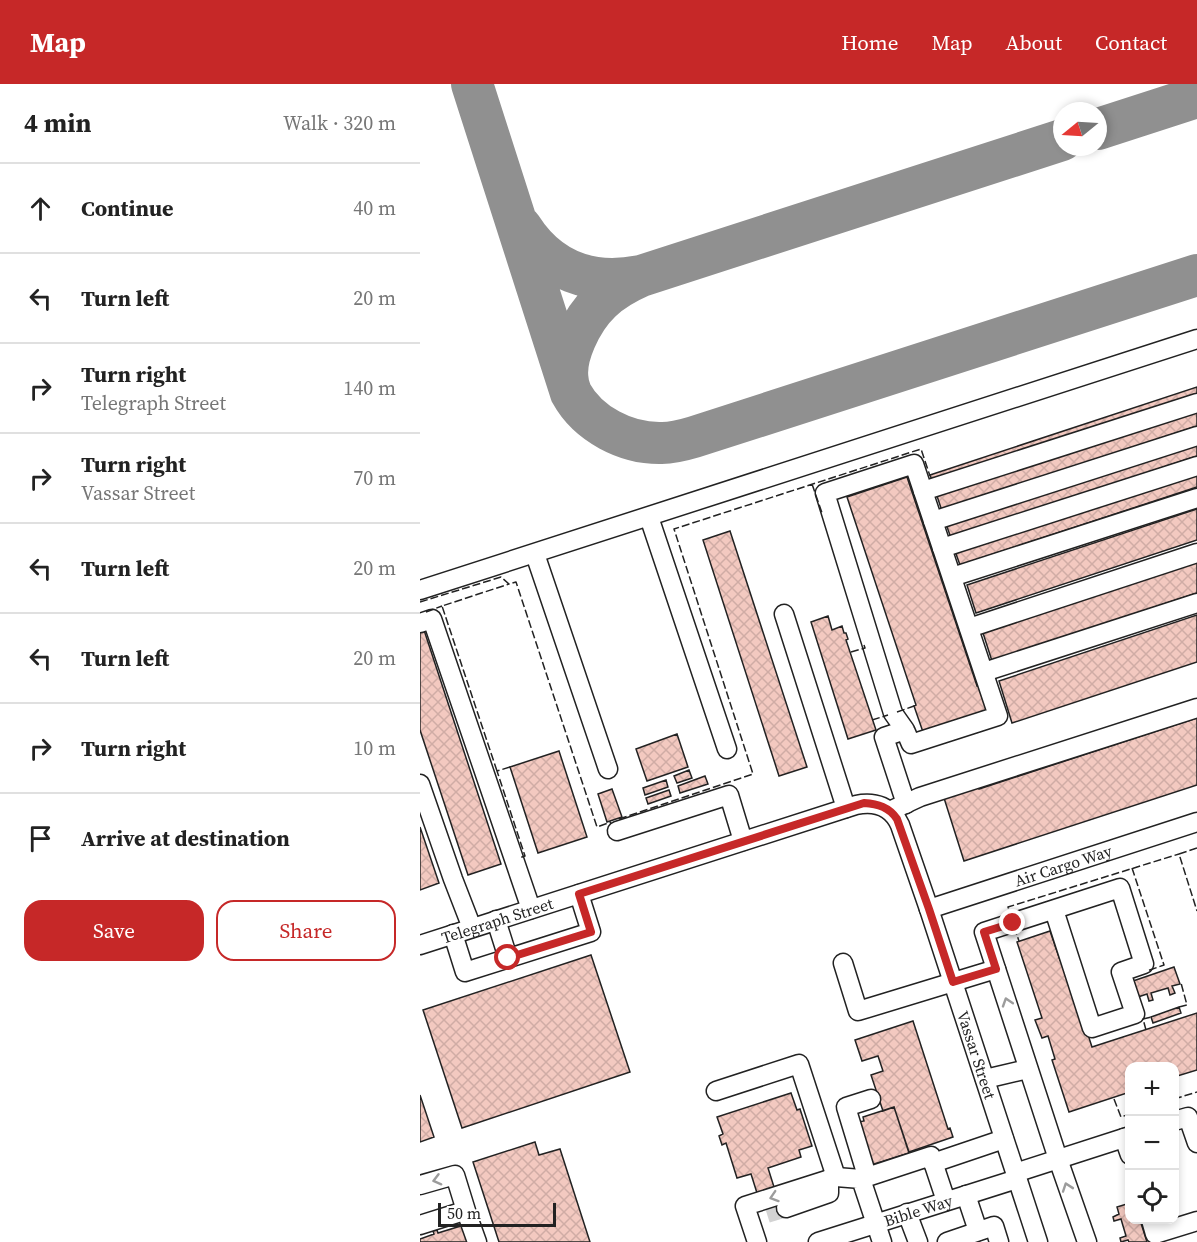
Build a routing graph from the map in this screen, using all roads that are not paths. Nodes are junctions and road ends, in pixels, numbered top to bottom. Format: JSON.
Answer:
{"nodes":[{"id":1,"x":1197,"y":339,"type":"edge"},
{"id":2,"x":1197,"y":403,"type":"edge"},
{"id":3,"x":1197,"y":436,"type":"edge"},
{"id":4,"x":1197,"y":466,"type":"edge"},
{"id":5,"x":923,"y":491,"type":"junction"},
{"id":6,"x":1197,"y":498,"type":"edge"},
{"id":7,"x":649,"y":517,"type":"junction"},
{"id":8,"x":933,"y":521,"type":"junction"},
{"id":9,"x":942,"y":548,"type":"junction"},
{"id":10,"x":535,"y":554,"type":"junction"},
{"id":11,"x":1197,"y":554,"type":"edge"},
{"id":12,"x":952,"y":577,"type":"junction"},
{"id":13,"x":420,"y":590,"type":"edge"},
{"id":14,"x":1197,"y":603,"type":"edge"},
{"id":15,"x":784,"y":614,"type":"dead end"},
{"id":16,"x":420,"y":623,"type":"edge"},
{"id":17,"x":969,"y":628,"type":"junction"},
{"id":18,"x":984,"y":672,"type":"junction"},
{"id":19,"x":1197,"y":708,"type":"edge"},
{"id":20,"x":905,"y":730,"type":"junction"},
{"id":21,"x":727,"y":749,"type":"dead end"},
{"id":22,"x":608,"y":769,"type":"dead end"},
{"id":23,"x":420,"y":784,"type":"edge"},
{"id":24,"x":893,"y":807,"type":"junction"},
{"id":25,"x":846,"y":808,"type":"junction"},
{"id":26,"x":1197,"y":822,"type":"edge"},
{"id":27,"x":617,"y":831,"type":"dead end"},
{"id":28,"x":743,"y":841,"type":"junction"},
{"id":29,"x":579,"y":894,"type":"junction"},
{"id":30,"x":531,"y":909,"type":"junction"},
{"id":31,"x":929,"y":909,"type":"junction"},
{"id":32,"x":1054,"y":910,"type":"junction"},
{"id":33,"x":496,"y":920,"type":"junction"},
{"id":34,"x":472,"y":928,"type":"junction"},
{"id":35,"x":453,"y":934,"type":"junction"},
{"id":36,"x":420,"y":945,"type":"edge"},
{"id":37,"x":508,"y":958,"type":"junction"},
{"id":38,"x":843,"y":963,"type":"dead end"},
{"id":39,"x":996,"y":969,"type":"junction"},
{"id":40,"x":953,"y":982,"type":"junction"},
{"id":41,"x":1028,"y":1069,"type":"junction"},
{"id":42,"x":985,"y":1079,"type":"junction"},
{"id":43,"x":716,"y":1091,"type":"dead end"},
{"id":44,"x":871,"y":1099,"type":"dead end"},
{"id":45,"x":1187,"y":1117,"type":"edge"},
{"id":46,"x":1004,"y":1138,"type":"junction"},
{"id":47,"x":1197,"y":1143,"type":"edge"},
{"id":48,"x":1125,"y":1144,"type":"edge"},
{"id":49,"x":1058,"y":1159,"type":"junction"},
{"id":50,"x":933,"y":1163,"type":"junction"},
{"id":51,"x":1016,"y":1176,"type":"junction"},
{"id":52,"x":833,"y":1178,"type":"junction"},
{"id":53,"x":864,"y":1178,"type":"junction"},
{"id":54,"x":420,"y":1185,"type":"edge"},
{"id":55,"x":966,"y":1195,"type":"junction"},
{"id":56,"x":946,"y":1201,"type":"junction"},
{"id":57,"x":786,"y":1208,"type":"tunnel mouth"},
{"id":58,"x":908,"y":1213,"type":"junction"},
{"id":59,"x":467,"y":1214,"type":"junction"},
{"id":60,"x":767,"y":1214,"type":"tunnel mouth"},
{"id":61,"x":750,"y":1220,"type":"junction"},
{"id":62,"x":1197,"y":1221,"type":"edge"},
{"id":63,"x":875,"y":1224,"type":"junction"},
{"id":64,"x":1152,"y":1224,"type":"edge"},
{"id":65,"x":420,"y":1225,"type":"edge"},
{"id":66,"x":978,"y":1231,"type":"junction"},
{"id":67,"x":477,"y":1242,"type":"edge"},
{"id":68,"x":758,"y":1242,"type":"edge"},
{"id":69,"x":818,"y":1242,"type":"edge"},
{"id":70,"x":882,"y":1242,"type":"edge"},
{"id":71,"x":918,"y":1242,"type":"edge"},
{"id":72,"x":947,"y":1242,"type":"edge"},
{"id":73,"x":999,"y":1242,"type":"edge"},
{"id":74,"x":1038,"y":1242,"type":"edge"},
{"id":75,"x":1087,"y":1242,"type":"edge"}],
"edges":[{"from":1,"to":7,"type":"street"},
{"from":2,"to":5,"type":"street"},
{"from":3,"to":8,"type":"street"},
{"from":4,"to":9,"type":"street"},
{"from":5,"to":8,"type":"street"},
{"from":5,"to":20,"type":"street"},
{"from":6,"to":12,"type":"street"},
{"from":7,"to":10,"type":"street"},
{"from":7,"to":21,"type":"street"},
{"from":8,"to":9,"type":"street"},
{"from":9,"to":12,"type":"street"},
{"from":10,"to":13,"type":"street"},
{"from":10,"to":22,"type":"street"},
{"from":11,"to":17,"type":"street"},
{"from":12,"to":17,"type":"street"},
{"from":14,"to":18,"type":"street"},
{"from":15,"to":25,"type":"street"},
{"from":16,"to":30,"type":"street"},
{"from":17,"to":18,"type":"street"},
{"from":18,"to":20,"type":"street"},
{"from":19,"to":24,"type":"street"},
{"from":20,"to":24,"type":"street","name":"Vassar Street"},
{"from":23,"to":34,"type":"street"},
{"from":24,"to":25,"type":"street","name":"Telegraph Street"},
{"from":24,"to":31,"type":"street","name":"Vassar Street"},
{"from":25,"to":28,"type":"street","name":"Telegraph Street"},
{"from":26,"to":31,"type":"street","name":"Air Cargo Way"},
{"from":27,"to":28,"type":"street"},
{"from":28,"to":29,"type":"street","name":"Telegraph Street"},
{"from":29,"to":30,"type":"street","name":"Telegraph Street"},
{"from":29,"to":37,"type":"street"},
{"from":30,"to":33,"type":"street","name":"Telegraph Street"},
{"from":31,"to":40,"type":"street","name":"Vassar Street"},
{"from":32,"to":32,"type":"street"},
{"from":32,"to":39,"type":"street"},
{"from":33,"to":34,"type":"street","name":"Telegraph Street"},
{"from":33,"to":37,"type":"street"},
{"from":34,"to":35,"type":"street","name":"Telegraph Street"},
{"from":35,"to":36,"type":"street","name":"Telegraph Street"},
{"from":35,"to":37,"type":"street"},
{"from":38,"to":40,"type":"street"},
{"from":39,"to":40,"type":"street"},
{"from":41,"to":39,"type":"street","one_way":true},
{"from":40,"to":42,"type":"street","name":"Vassar Street"},
{"from":41,"to":42,"type":"street"},
{"from":41,"to":49,"type":"street"},
{"from":42,"to":46,"type":"street","name":"Vassar Street"},
{"from":43,"to":52,"type":"street"},
{"from":44,"to":53,"type":"street"},
{"from":45,"to":47,"type":"street"},
{"from":46,"to":50,"type":"street"},
{"from":46,"to":51,"type":"street","name":"Vassar Street"},
{"from":48,"to":49,"type":"street","name":"Bible Way"},
{"from":49,"to":51,"type":"street","name":"Bible Way"},
{"from":75,"to":49,"type":"street","one_way":true},
{"from":50,"to":53,"type":"street"},
{"from":50,"to":56,"type":"street"},
{"from":51,"to":55,"type":"street","name":"Bible Way"},
{"from":51,"to":74,"type":"street","name":"Vassar Street"},
{"from":52,"to":53,"type":"street"},
{"from":52,"to":57,"type":"street"},
{"from":52,"to":61,"type":"street","one_way":true},
{"from":53,"to":63,"type":"street"},
{"from":59,"to":54,"type":"street","one_way":true},
{"from":55,"to":56,"type":"street","name":"Bible Way"},
{"from":55,"to":66,"type":"street"},
{"from":56,"to":58,"type":"street","name":"Bible Way"},
{"from":58,"to":63,"type":"street","name":"Bible Way"},
{"from":58,"to":71,"type":"street"},
{"from":59,"to":65,"type":"street"},
{"from":59,"to":67,"type":"street"},
{"from":60,"to":61,"type":"street"},
{"from":61,"to":68,"type":"street"},
{"from":62,"to":64,"type":"street"},
{"from":63,"to":69,"type":"street","name":"Bible Way"},
{"from":63,"to":70,"type":"street"},
{"from":66,"to":72,"type":"street"},
{"from":66,"to":73,"type":"street"}]}
